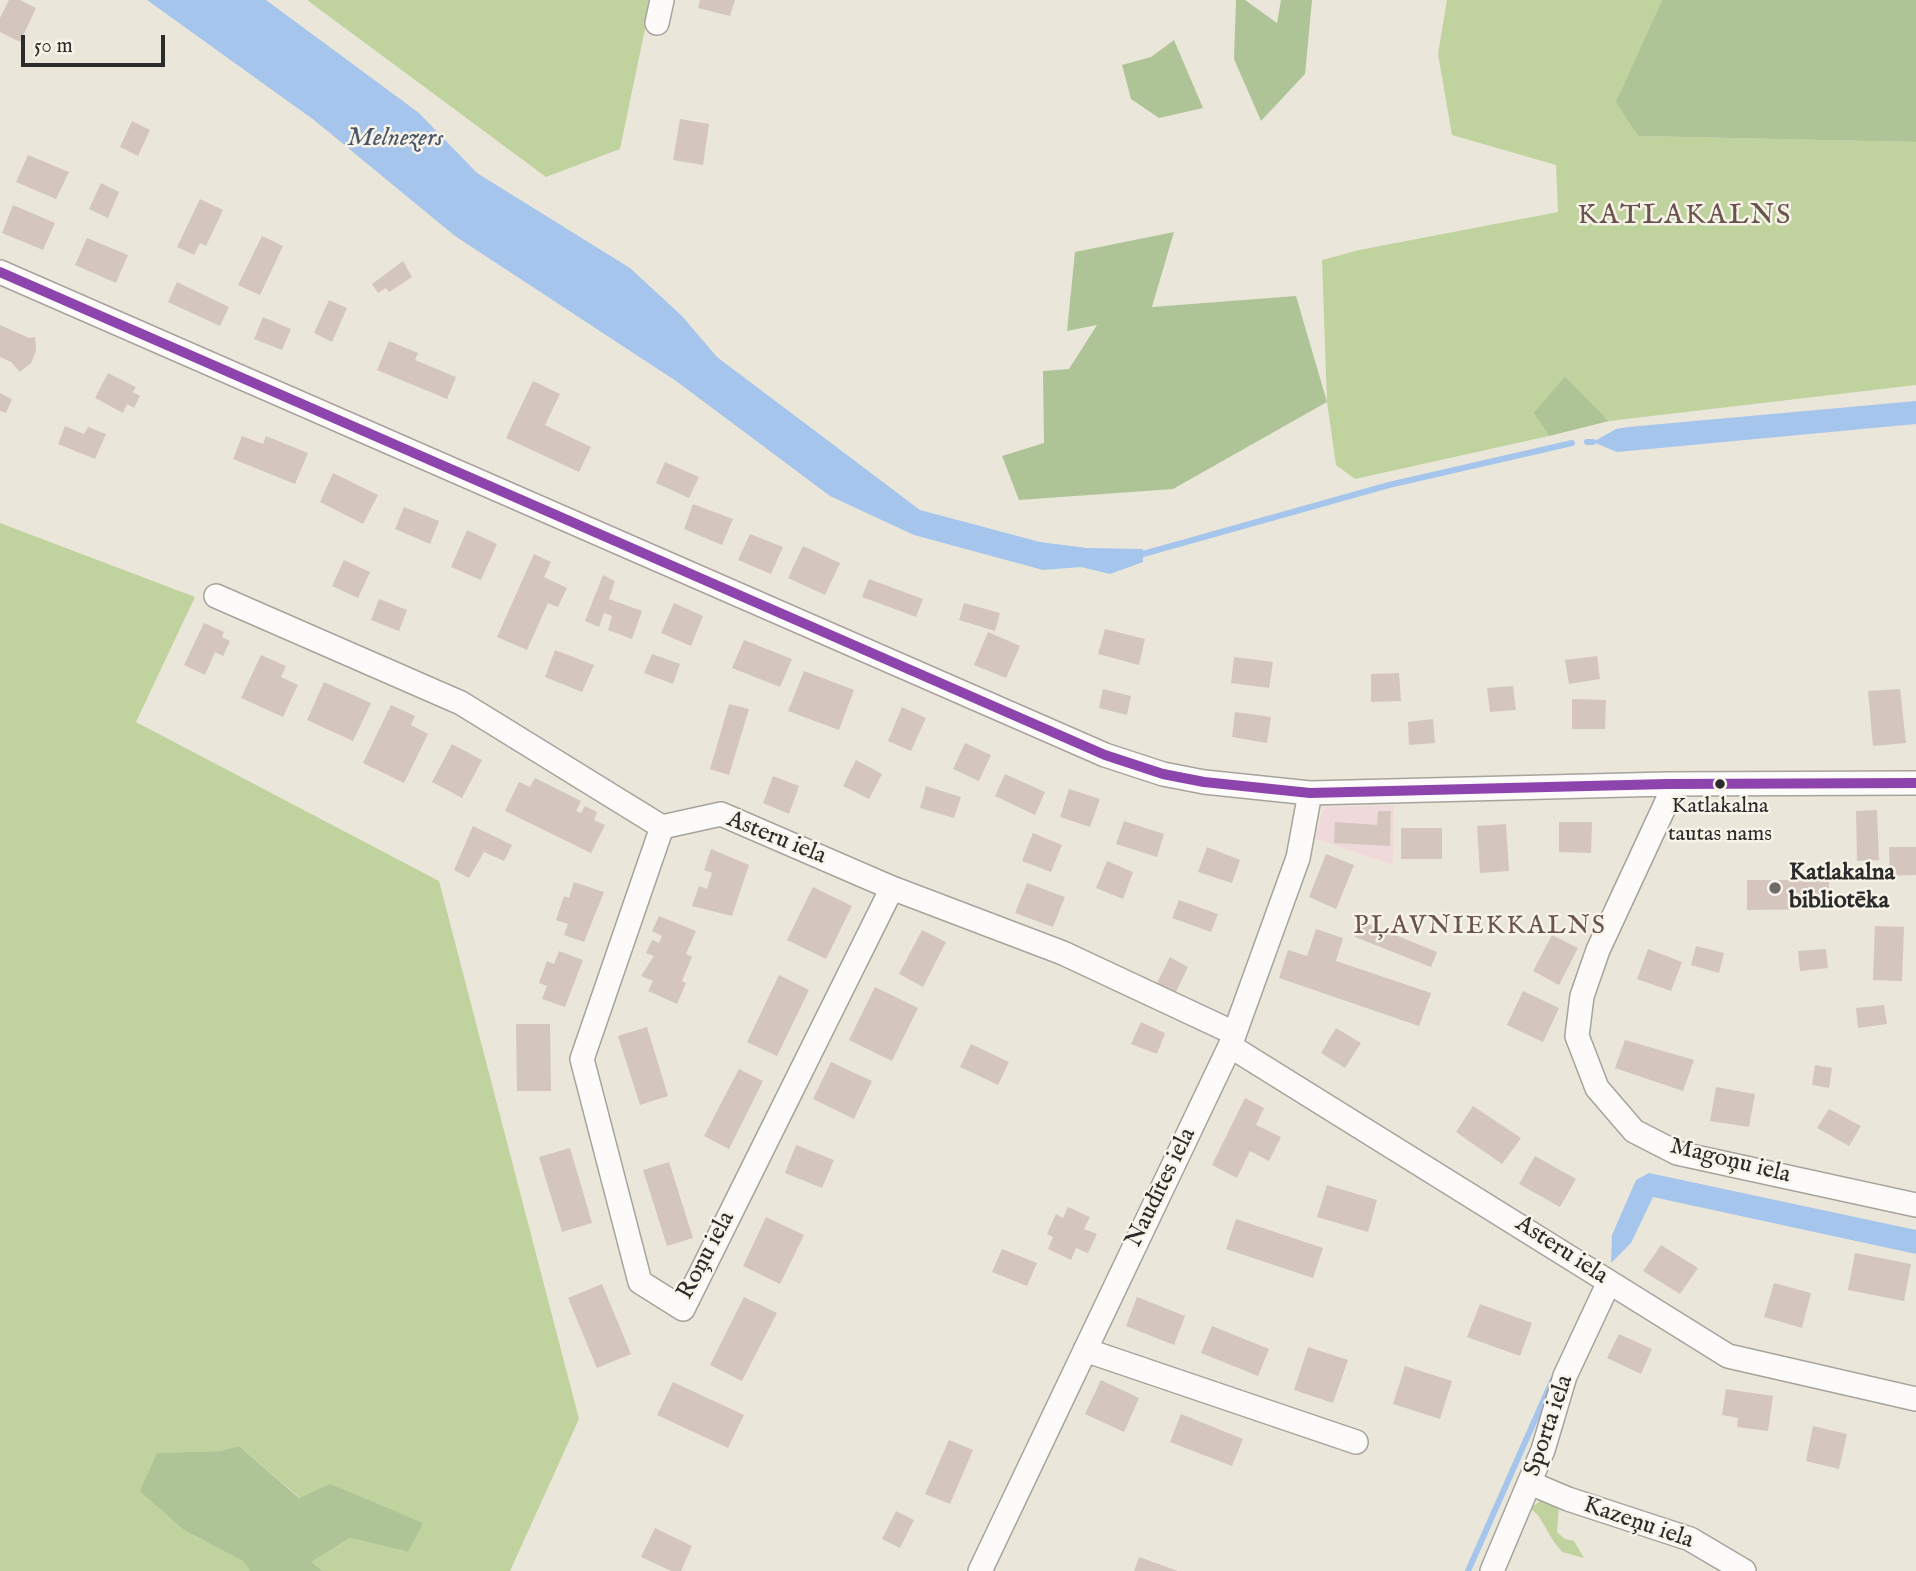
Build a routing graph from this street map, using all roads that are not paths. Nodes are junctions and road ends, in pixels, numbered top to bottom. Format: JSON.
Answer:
{"nodes":[{"id":1,"x":662,"y":0,"type":"edge"},
{"id":2,"x":657,"y":23,"type":"dead end"},
{"id":3,"x":0,"y":272,"type":"edge"},
{"id":4,"x":216,"y":596,"type":"dead end"},
{"id":5,"x":1916,"y":783,"type":"edge"},
{"id":6,"x":1675,"y":785,"type":"junction"},
{"id":7,"x":1310,"y":793,"type":"junction"},
{"id":8,"x":662,"y":827,"type":"junction"},
{"id":9,"x":892,"y":888,"type":"junction"},
{"id":10,"x":1232,"y":1040,"type":"junction"},
{"id":11,"x":1916,"y":1205,"type":"edge"},
{"id":12,"x":1609,"y":1282,"type":"junction"},
{"id":13,"x":1085,"y":1350,"type":"junction"},
{"id":14,"x":1916,"y":1399,"type":"edge"},
{"id":15,"x":1356,"y":1443,"type":"dead end"},
{"id":16,"x":1530,"y":1483,"type":"junction"},
{"id":17,"x":980,"y":1571,"type":"edge"},
{"id":18,"x":1492,"y":1571,"type":"edge"},
{"id":19,"x":1744,"y":1571,"type":"edge"}],
"edges":[{"from":1,"to":2,"type":"street"},
{"from":3,"to":7,"type":"street"},
{"from":4,"to":8,"type":"street"},
{"from":5,"to":6,"type":"street"},
{"from":6,"to":7,"type":"street"},
{"from":6,"to":11,"type":"street","name":"Magoņu iela"},
{"from":7,"to":10,"type":"street","name":"Naudītes iela"},
{"from":8,"to":9,"type":"street","name":"Asteru iela"},
{"from":8,"to":9,"type":"street","name":"Roņu iela"},
{"from":9,"to":10,"type":"street","name":"Asteru iela"},
{"from":10,"to":12,"type":"street","name":"Asteru iela"},
{"from":10,"to":13,"type":"street","name":"Naudītes iela"},
{"from":12,"to":14,"type":"street","name":"Asteru iela"},
{"from":12,"to":16,"type":"street","name":"Sporta iela"},
{"from":13,"to":15,"type":"street"},
{"from":13,"to":17,"type":"street","name":"Naudītes iela"},
{"from":16,"to":18,"type":"street","name":"Sporta iela"},
{"from":16,"to":19,"type":"street","name":"Kazeņu iela"}]}
